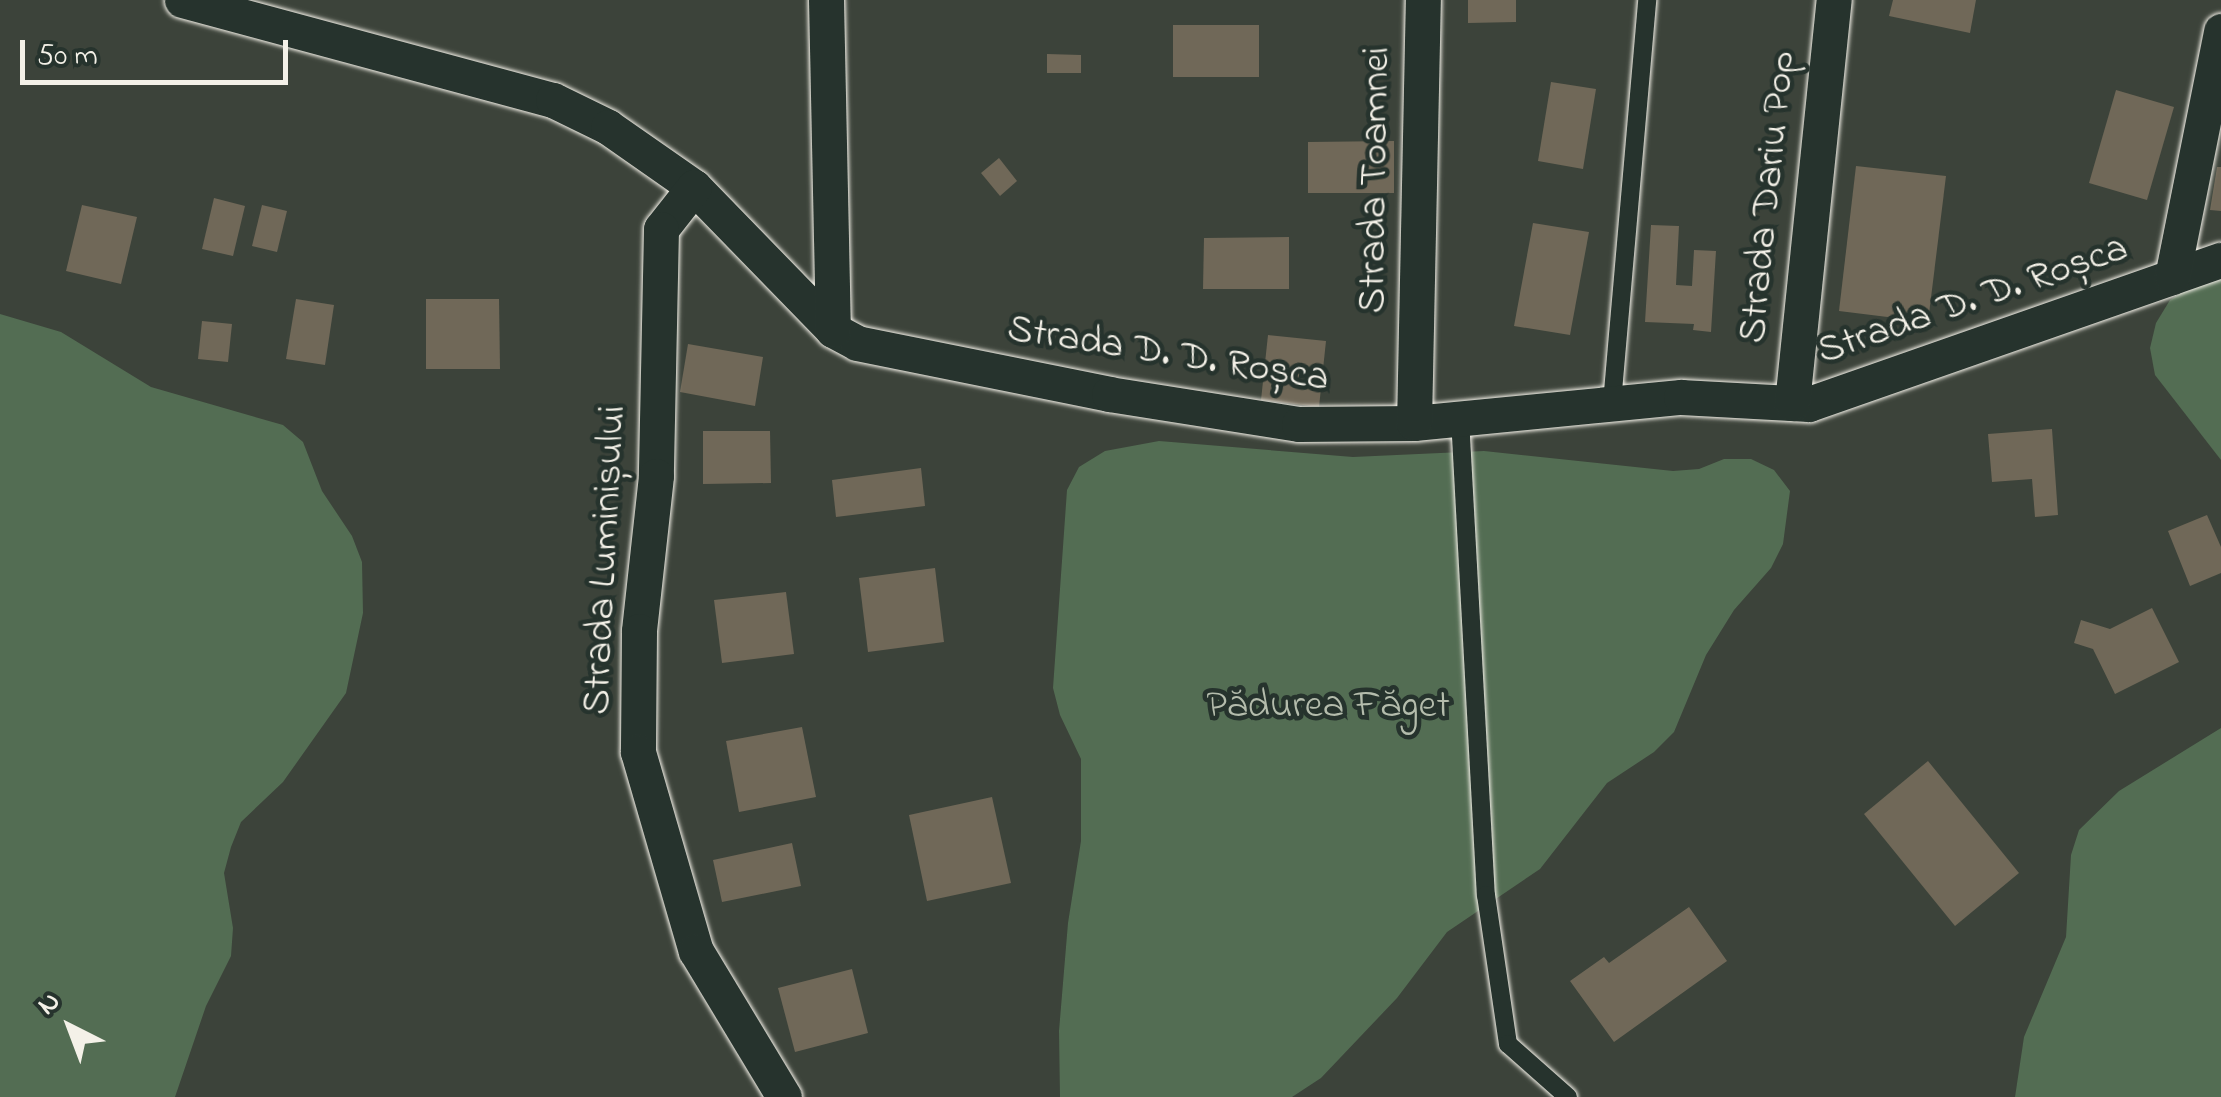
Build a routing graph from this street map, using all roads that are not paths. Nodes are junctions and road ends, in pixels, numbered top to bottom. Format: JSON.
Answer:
{"nodes":[{"id":1,"x":182,"y":0,"type":"edge"},
{"id":2,"x":826,"y":0,"type":"edge"},
{"id":3,"x":1423,"y":0,"type":"edge"},
{"id":4,"x":1648,"y":0,"type":"edge"},
{"id":5,"x":1834,"y":0,"type":"edge"},
{"id":6,"x":2221,"y":31,"type":"edge"},
{"id":7,"x":694,"y":186,"type":"junction"},
{"id":8,"x":2221,"y":260,"type":"edge"},
{"id":9,"x":2172,"y":277,"type":"junction"},
{"id":10,"x":833,"y":330,"type":"junction"},
{"id":11,"x":1612,"y":403,"type":"junction"},
{"id":12,"x":1792,"y":403,"type":"junction"},
{"id":13,"x":1460,"y":418,"type":"junction"},
{"id":14,"x":1414,"y":423,"type":"junction"},
{"id":15,"x":784,"y":1097,"type":"edge"},
{"id":16,"x":1568,"y":1097,"type":"edge"}],
"edges":[{"from":1,"to":7,"type":"street","name":"Strada D. D. Roșca"},
{"from":2,"to":10,"type":"street"},
{"from":3,"to":14,"type":"street","name":"Strada Toamnei"},
{"from":4,"to":11,"type":"lane"},
{"from":5,"to":12,"type":"street","name":"Strada Dariu Pop"},
{"from":6,"to":9,"type":"street"},
{"from":7,"to":10,"type":"street","name":"Strada D. D. Roșca"},
{"from":7,"to":15,"type":"street","name":"Strada Luminișului"},
{"from":8,"to":9,"type":"street","name":"Strada D. D. Roșca"},
{"from":9,"to":12,"type":"street","name":"Strada D. D. Roșca"},
{"from":10,"to":14,"type":"street","name":"Strada D. D. Roșca"},
{"from":11,"to":12,"type":"street","name":"Strada D. D. Roșca"},
{"from":11,"to":13,"type":"street","name":"Strada D. D. Roșca"},
{"from":13,"to":14,"type":"street","name":"Strada D. D. Roșca"},
{"from":13,"to":16,"type":"lane"}]}
